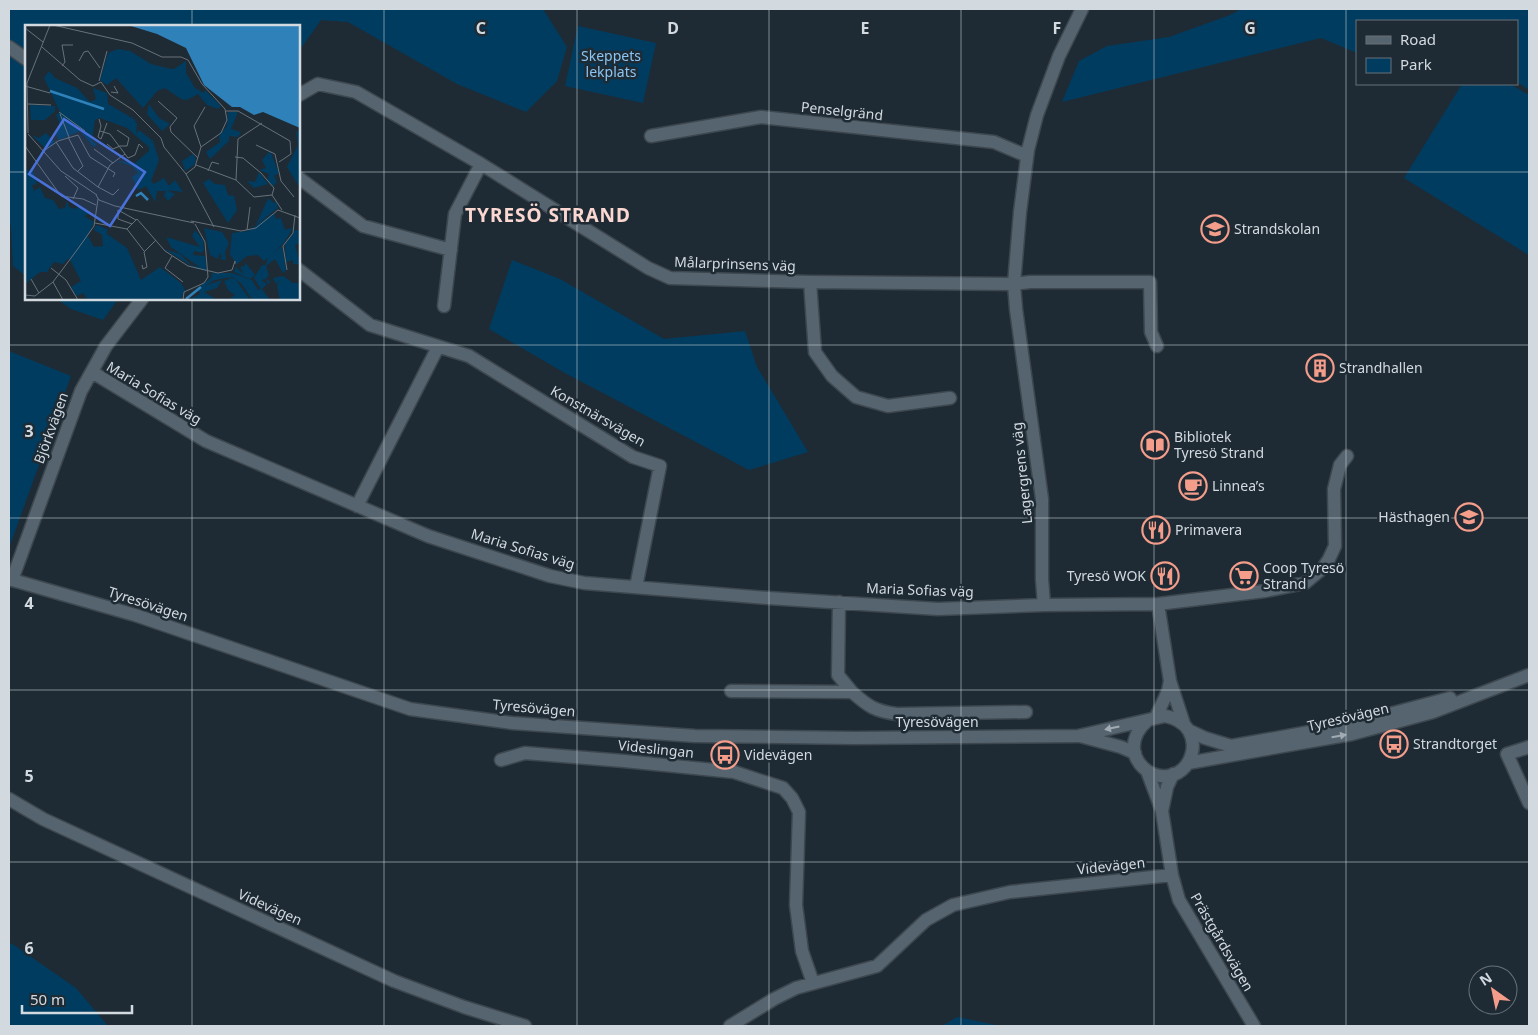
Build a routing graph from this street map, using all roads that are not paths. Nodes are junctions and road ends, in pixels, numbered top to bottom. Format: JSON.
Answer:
{"nodes":[{"id":1,"x":1082,"y":9,"type":"edge"},
{"id":2,"x":9,"y":47,"type":"edge"},
{"id":3,"x":25,"y":58,"type":"edge"},
{"id":4,"x":300,"y":94,"type":"edge"},
{"id":5,"x":651,"y":136,"type":"dead end"},
{"id":6,"x":1027,"y":156,"type":"junction"},
{"id":7,"x":481,"y":164,"type":"junction"},
{"id":8,"x":300,"y":179,"type":"edge"},
{"id":9,"x":451,"y":250,"type":"junction"},
{"id":10,"x":300,"y":271,"type":"edge"},
{"id":11,"x":810,"y":282,"type":"junction"},
{"id":12,"x":1014,"y":284,"type":"junction"},
{"id":13,"x":141,"y":300,"type":"edge"},
{"id":14,"x":444,"y":306,"type":"dead end"},
{"id":15,"x":1157,"y":346,"type":"dead end"},
{"id":16,"x":438,"y":347,"type":"junction"},
{"id":17,"x":92,"y":372,"type":"junction"},
{"id":18,"x":950,"y":398,"type":"dead end"},
{"id":19,"x":1346,"y":456,"type":"dead end"},
{"id":20,"x":357,"y":506,"type":"junction"},
{"id":21,"x":10,"y":580,"type":"edge"},
{"id":22,"x":636,"y":587,"type":"junction"},
{"id":23,"x":839,"y":602,"type":"junction"},
{"id":24,"x":1158,"y":604,"type":"junction"},
{"id":25,"x":1044,"y":606,"type":"junction"},
{"id":26,"x":1529,"y":675,"type":"edge"},
{"id":27,"x":1170,"y":681,"type":"junction"},
{"id":28,"x":1510,"y":682,"type":"junction"},
{"id":29,"x":731,"y":691,"type":"dead end"},
{"id":30,"x":852,"y":692,"type":"junction"},
{"id":31,"x":1026,"y":712,"type":"dead end"},
{"id":32,"x":1152,"y":719,"type":"junction"},
{"id":33,"x":1187,"y":727,"type":"junction"},
{"id":34,"x":1078,"y":736,"type":"junction"},
{"id":35,"x":1529,"y":747,"type":"edge"},
{"id":36,"x":1134,"y":754,"type":"junction"},
{"id":37,"x":501,"y":760,"type":"dead end"},
{"id":38,"x":1188,"y":763,"type":"junction"},
{"id":39,"x":1147,"y":771,"type":"junction"},
{"id":40,"x":1173,"y":774,"type":"junction"},
{"id":41,"x":9,"y":798,"type":"edge"},
{"id":42,"x":1529,"y":803,"type":"edge"},
{"id":43,"x":1162,"y":811,"type":"junction"},
{"id":44,"x":1172,"y":874,"type":"junction"},
{"id":45,"x":813,"y":983,"type":"junction"},
{"id":46,"x":525,"y":1026,"type":"edge"},
{"id":47,"x":730,"y":1026,"type":"edge"},
{"id":48,"x":1254,"y":1026,"type":"edge"}],
"edges":[{"from":1,"to":6,"type":"street","name":"Lagergrens väg"},
{"from":2,"to":3,"type":"street"},
{"from":4,"to":7,"type":"street","name":"Målarprinsens väg"},
{"from":5,"to":6,"type":"street","name":"Penselgränd"},
{"from":6,"to":12,"type":"street","name":"Lagergrens väg"},
{"from":7,"to":9,"type":"street"},
{"from":7,"to":11,"type":"street","name":"Målarprinsens väg"},
{"from":8,"to":9,"type":"street"},
{"from":9,"to":14,"type":"street"},
{"from":10,"to":16,"type":"street","name":"Konstnärsvägen"},
{"from":11,"to":12,"type":"street","name":"Målarprinsens väg"},
{"from":11,"to":18,"type":"street","name":"Målarprinsens väg"},
{"from":12,"to":15,"type":"street"},
{"from":12,"to":25,"type":"street","name":"Lagergrens väg"},
{"from":13,"to":17,"type":"street","name":"Björkvägen"},
{"from":16,"to":20,"type":"street"},
{"from":16,"to":22,"type":"street","name":"Konstnärsvägen"},
{"from":17,"to":20,"type":"street","name":"Maria Sofias väg"},
{"from":17,"to":21,"type":"street","name":"Björkvägen"},
{"from":19,"to":24,"type":"street"},
{"from":20,"to":22,"type":"street","name":"Maria Sofias väg"},
{"from":21,"to":34,"type":"street","name":"Tyresövägen"},
{"from":22,"to":23,"type":"street","name":"Maria Sofias väg"},
{"from":23,"to":25,"type":"street","name":"Maria Sofias väg"},
{"from":23,"to":30,"type":"street"},
{"from":24,"to":25,"type":"street"},
{"from":24,"to":27,"type":"street"},
{"from":26,"to":28,"type":"street","name":"Tyresövägen"},
{"from":27,"to":32,"type":"street"},
{"from":27,"to":33,"type":"street"},
{"from":28,"to":33,"type":"street","name":"Tyresövägen"},
{"from":38,"to":28,"type":"street","name":"Tyresövägen","one_way":true},
{"from":29,"to":30,"type":"street"},
{"from":30,"to":31,"type":"street"},
{"from":32,"to":33,"type":"street","name":"Tyresövägen"},
{"from":32,"to":34,"type":"street","name":"Tyresövägen","one_way":true},
{"from":32,"to":36,"type":"street"},
{"from":33,"to":38,"type":"street"},
{"from":34,"to":36,"type":"street","name":"Tyresövägen"},
{"from":35,"to":42,"type":"street"},
{"from":36,"to":39,"type":"street","name":"Tyresövägen"},
{"from":37,"to":45,"type":"street","name":"Videslingan"},
{"from":38,"to":40,"type":"street","name":"Tyresövägen"},
{"from":39,"to":40,"type":"street"},
{"from":39,"to":43,"type":"street","name":"Prästgårdsvägen"},
{"from":40,"to":43,"type":"street","name":"Prästgårdsvägen"},
{"from":41,"to":46,"type":"street","name":"Videvägen"},
{"from":43,"to":44,"type":"street","name":"Prästgårdsvägen"},
{"from":44,"to":45,"type":"street","name":"Videvägen"},
{"from":44,"to":48,"type":"street","name":"Prästgårdsvägen"},
{"from":45,"to":47,"type":"street","name":"Videvägen"}]}
